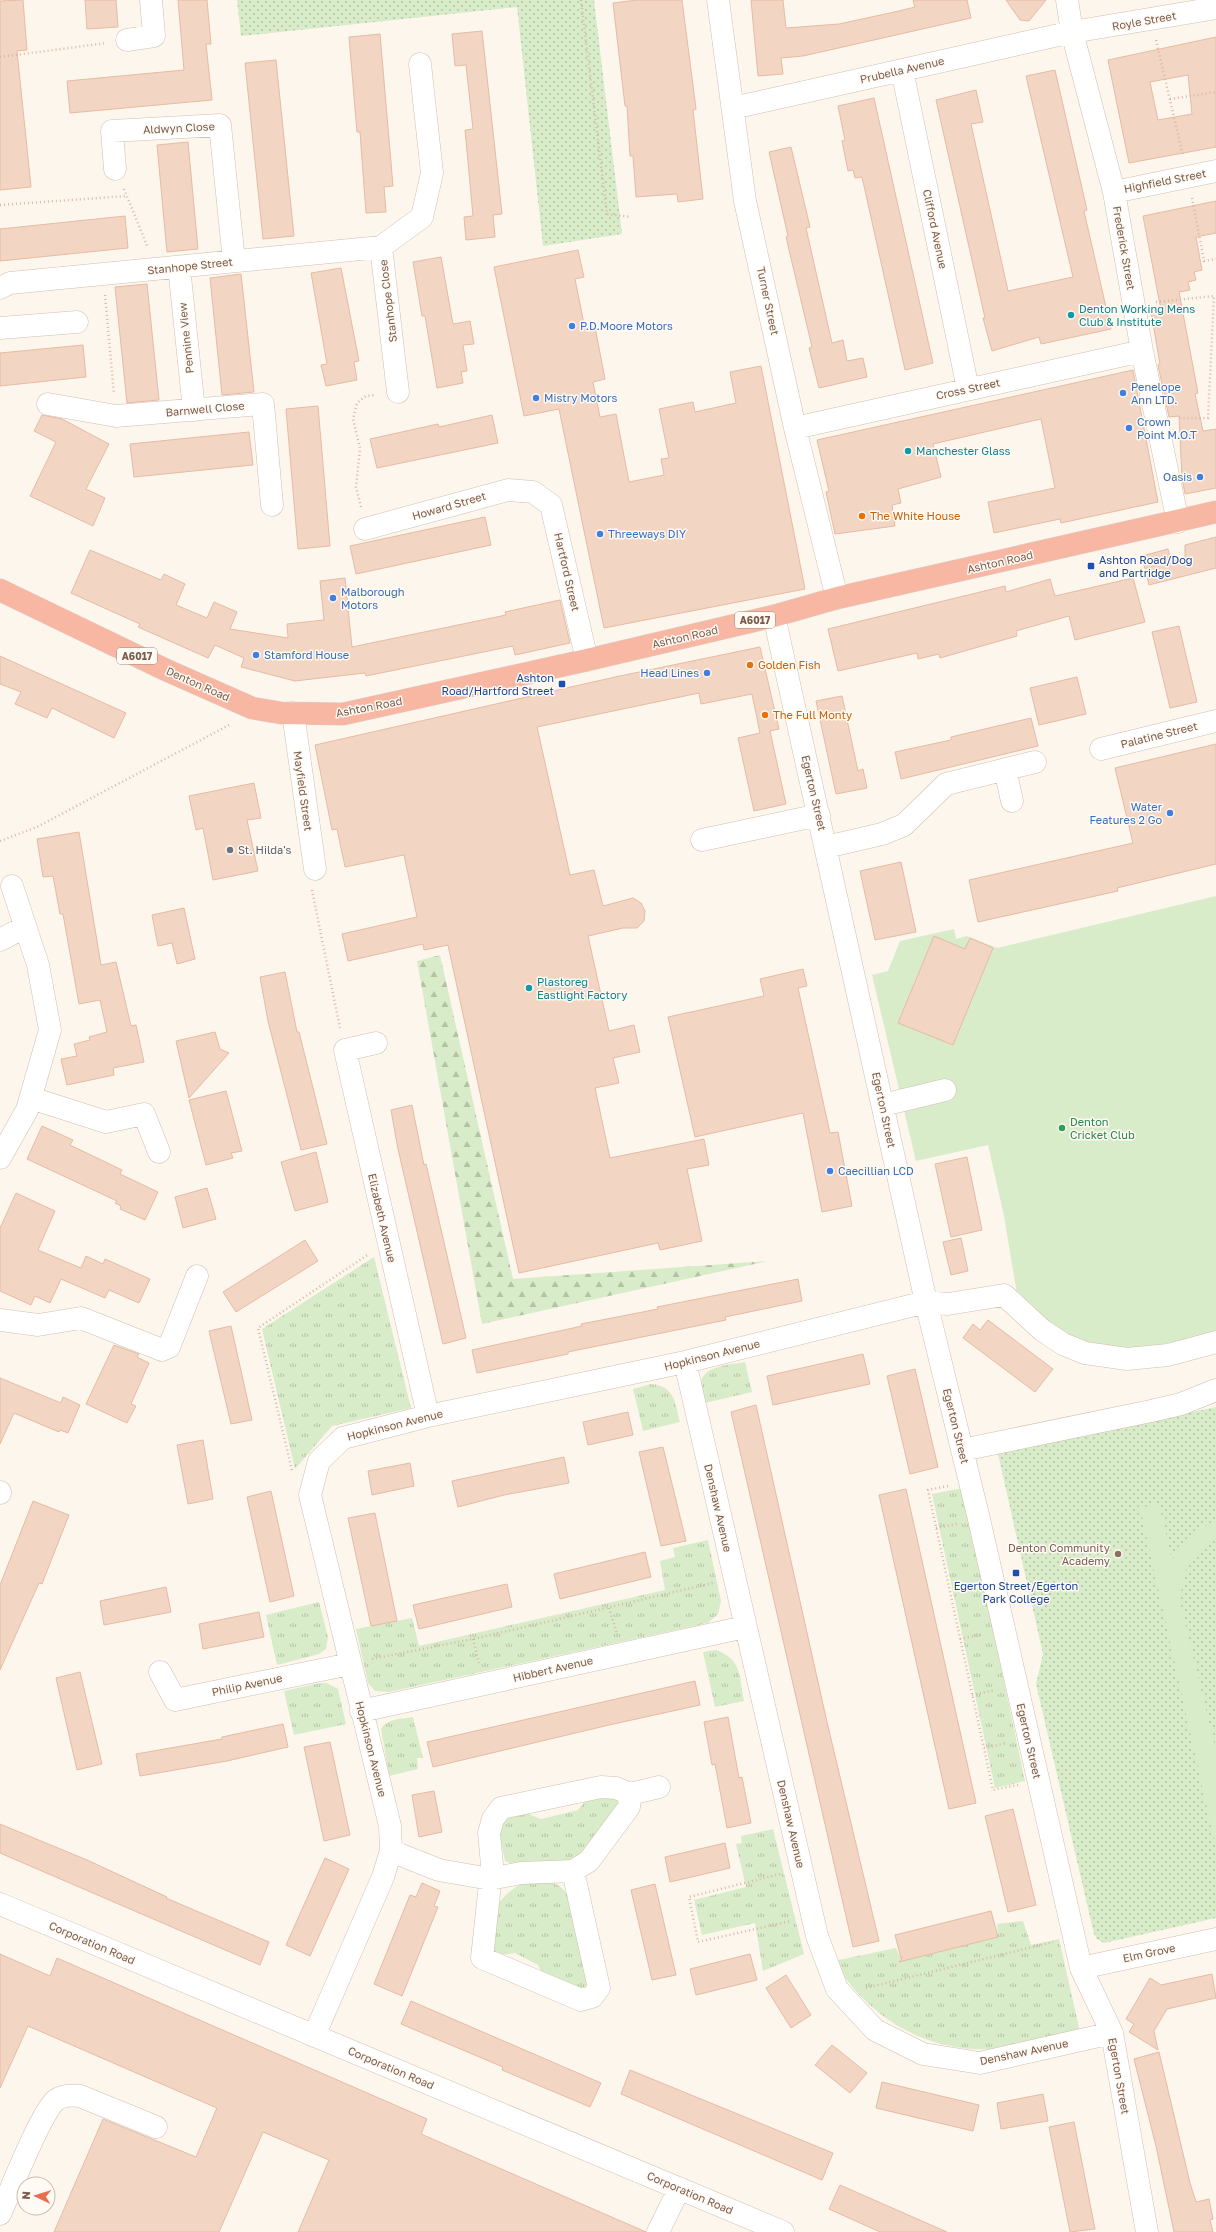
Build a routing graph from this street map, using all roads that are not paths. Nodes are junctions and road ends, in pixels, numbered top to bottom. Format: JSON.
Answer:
{"nodes":[{"id":1,"x":151,"y":0,"type":"edge"},
{"id":2,"x":718,"y":0,"type":"edge"},
{"id":3,"x":1067,"y":0,"type":"edge"},
{"id":4,"x":1216,"y":8,"type":"edge"},
{"id":5,"x":1072,"y":32,"type":"junction"},
{"id":6,"x":127,"y":40,"type":"road end"},
{"id":7,"x":420,"y":64,"type":"dead end"},
{"id":8,"x":902,"y":70,"type":"junction"},
{"id":9,"x":733,"y":108,"type":"junction"},
{"id":10,"x":115,"y":169,"type":"road end"},
{"id":11,"x":1216,"y":171,"type":"edge"},
{"id":12,"x":1114,"y":192,"type":"junction"},
{"id":13,"x":381,"y":247,"type":"junction"},
{"id":14,"x":234,"y":261,"type":"junction"},
{"id":15,"x":179,"y":267,"type":"junction"},
{"id":16,"x":0,"y":288,"type":"edge"},
{"id":17,"x":77,"y":322,"type":"dead end"},
{"id":18,"x":0,"y":328,"type":"edge"},
{"id":19,"x":1142,"y":351,"type":"junction"},
{"id":20,"x":968,"y":389,"type":"junction"},
{"id":21,"x":398,"y":392,"type":"road end"},
{"id":22,"x":48,"y":404,"type":"dead end"},
{"id":23,"x":194,"y":410,"type":"junction"},
{"id":24,"x":795,"y":428,"type":"junction"},
{"id":25,"x":533,"y":492,"type":"joint"},
{"id":26,"x":272,"y":505,"type":"dead end"},
{"id":27,"x":1216,"y":512,"type":"edge"},
{"id":28,"x":1178,"y":522,"type":"junction"},
{"id":29,"x":365,"y":529,"type":"road end"},
{"id":30,"x":0,"y":590,"type":"edge"},
{"id":31,"x":837,"y":598,"type":"junction"},
{"id":32,"x":774,"y":616,"type":"junction"},
{"id":33,"x":587,"y":660,"type":"junction"},
{"id":34,"x":292,"y":714,"type":"junction"},
{"id":35,"x":1216,"y":721,"type":"edge"},
{"id":36,"x":1101,"y":749,"type":"dead end"},
{"id":37,"x":1035,"y":762,"type":"dead end"},
{"id":38,"x":1005,"y":769,"type":"junction"},
{"id":39,"x":1012,"y":801,"type":"dead end"},
{"id":40,"x":819,"y":815,"type":"junction"},
{"id":41,"x":702,"y":840,"type":"dead end"},
{"id":42,"x":826,"y":847,"type":"junction"},
{"id":43,"x":315,"y":869,"type":"road end"},
{"id":44,"x":12,"y":886,"type":"dead end"},
{"id":45,"x":25,"y":927,"type":"junction"},
{"id":46,"x":0,"y":940,"type":"edge"},
{"id":47,"x":376,"y":1043,"type":"dead end"},
{"id":48,"x":946,"y":1090,"type":"dead end"},
{"id":49,"x":31,"y":1098,"type":"junction"},
{"id":50,"x":883,"y":1105,"type":"junction"},
{"id":51,"x":159,"y":1152,"type":"dead end"},
{"id":52,"x":0,"y":1158,"type":"edge"},
{"id":53,"x":197,"y":1276,"type":"dead end"},
{"id":54,"x":926,"y":1302,"type":"junction"},
{"id":55,"x":0,"y":1320,"type":"edge"},
{"id":56,"x":1216,"y":1342,"type":"edge"},
{"id":57,"x":685,"y":1362,"type":"junction"},
{"id":58,"x":1216,"y":1390,"type":"edge"},
{"id":59,"x":428,"y":1416,"type":"junction"},
{"id":60,"x":962,"y":1450,"type":"junction"},
{"id":61,"x":745,"y":1627,"type":"junction"},
{"id":62,"x":350,"y":1664,"type":"junction"},
{"id":63,"x":160,"y":1672,"type":"dead end"},
{"id":64,"x":361,"y":1711,"type":"junction"},
{"id":65,"x":659,"y":1787,"type":"dead end"},
{"id":66,"x":630,"y":1794,"type":"junction"},
{"id":67,"x":391,"y":1850,"type":"junction"},
{"id":68,"x":573,"y":1871,"type":"junction"},
{"id":69,"x":490,"y":1879,"type":"junction"},
{"id":70,"x":0,"y":1904,"type":"edge"},
{"id":71,"x":1216,"y":1939,"type":"edge"},
{"id":72,"x":1081,"y":1968,"type":"junction"},
{"id":73,"x":1112,"y":2033,"type":"junction"},
{"id":74,"x":314,"y":2036,"type":"junction"},
{"id":75,"x":156,"y":2127,"type":"dead end"},
{"id":76,"x":679,"y":2189,"type":"junction"},
{"id":77,"x":0,"y":2214,"type":"edge"},
{"id":78,"x":658,"y":2232,"type":"edge"},
{"id":79,"x":782,"y":2232,"type":"edge"},
{"id":80,"x":1147,"y":2232,"type":"edge"}],
"edges":[{"from":1,"to":6,"type":"street"},
{"from":2,"to":9,"type":"street","name":"Turner Street"},
{"from":3,"to":5,"type":"street","name":"Frederick Street"},
{"from":4,"to":5,"type":"street","name":"Royle Street"},
{"from":5,"to":8,"type":"street","name":"Prubella Avenue"},
{"from":5,"to":12,"type":"street","name":"Frederick Street"},
{"from":7,"to":13,"type":"street","name":"Stanhope Close"},
{"from":8,"to":9,"type":"street","name":"Prubella Avenue"},
{"from":8,"to":20,"type":"street","name":"Clifford Avenue"},
{"from":9,"to":24,"type":"street","name":"Turner Street"},
{"from":10,"to":14,"type":"street","name":"Aldwyn Close"},
{"from":11,"to":12,"type":"street","name":"Highfield Street"},
{"from":12,"to":19,"type":"street","name":"Frederick Street"},
{"from":13,"to":14,"type":"street","name":"Stanhope Street"},
{"from":13,"to":21,"type":"street","name":"Stanhope Close"},
{"from":14,"to":15,"type":"street","name":"Stanhope Street"},
{"from":15,"to":16,"type":"street","name":"Stanhope Street"},
{"from":15,"to":23,"type":"street","name":"Pennine View"},
{"from":17,"to":18,"type":"street"},
{"from":19,"to":20,"type":"street","name":"Cross Street"},
{"from":19,"to":28,"type":"street","name":"Frederick Street"},
{"from":20,"to":24,"type":"street","name":"Cross Street"},
{"from":22,"to":23,"type":"street","name":"Barnwell Close"},
{"from":23,"to":26,"type":"street","name":"Barnwell Close"},
{"from":24,"to":31,"type":"street","name":"Turner Street"},
{"from":25,"to":29,"type":"street","name":"Howard Street"},
{"from":25,"to":33,"type":"street","name":"Hartford Street"},
{"from":27,"to":28,"type":"highway","name":"Ashton Road","number":"A6017"},
{"from":28,"to":31,"type":"highway","name":"Ashton Road","number":"A6017"},
{"from":30,"to":34,"type":"highway","name":"Denton Road","number":"A6017"},
{"from":31,"to":32,"type":"highway","name":"Ashton Road","number":"A6017"},
{"from":32,"to":33,"type":"highway","name":"Ashton Road","number":"A6017"},
{"from":32,"to":40,"type":"street","name":"Egerton Street"},
{"from":33,"to":34,"type":"highway","name":"Ashton Road","number":"A6017"},
{"from":34,"to":43,"type":"street","name":"Mayfield Street"},
{"from":35,"to":36,"type":"street","name":"Palatine Street"},
{"from":37,"to":38,"type":"street"},
{"from":38,"to":39,"type":"street"},
{"from":38,"to":42,"type":"street"},
{"from":40,"to":41,"type":"street"},
{"from":40,"to":42,"type":"street","name":"Egerton Street"},
{"from":42,"to":50,"type":"street","name":"Egerton Street"},
{"from":44,"to":45,"type":"street"},
{"from":45,"to":46,"type":"street"},
{"from":45,"to":49,"type":"street"},
{"from":47,"to":59,"type":"street","name":"Elizabeth Avenue"},
{"from":48,"to":50,"type":"street"},
{"from":49,"to":51,"type":"street"},
{"from":49,"to":52,"type":"street"},
{"from":50,"to":54,"type":"street","name":"Egerton Street"},
{"from":53,"to":55,"type":"street"},
{"from":54,"to":56,"type":"street","name":"Hopkinson Avenue"},
{"from":54,"to":57,"type":"street","name":"Hopkinson Avenue"},
{"from":54,"to":60,"type":"street","name":"Egerton Street"},
{"from":57,"to":59,"type":"street","name":"Hopkinson Avenue"},
{"from":57,"to":61,"type":"street","name":"Denshaw Avenue"},
{"from":58,"to":60,"type":"street"},
{"from":59,"to":62,"type":"street","name":"Hopkinson Avenue"},
{"from":60,"to":72,"type":"street","name":"Egerton Street"},
{"from":61,"to":64,"type":"street","name":"Hibbert Avenue"},
{"from":61,"to":73,"type":"street","name":"Denshaw Avenue"},
{"from":62,"to":63,"type":"street","name":"Philip Avenue"},
{"from":62,"to":64,"type":"street","name":"Hopkinson Avenue"},
{"from":64,"to":67,"type":"street","name":"Hopkinson Avenue"},
{"from":65,"to":66,"type":"street"},
{"from":66,"to":68,"type":"street"},
{"from":66,"to":69,"type":"street"},
{"from":67,"to":69,"type":"street"},
{"from":67,"to":74,"type":"street","name":"Hopkinson Avenue"},
{"from":68,"to":69,"type":"street"},
{"from":68,"to":69,"type":"street"},
{"from":70,"to":74,"type":"street","name":"Corporation Road"},
{"from":71,"to":72,"type":"street","name":"Elm Grove"},
{"from":72,"to":73,"type":"street","name":"Egerton Street"},
{"from":73,"to":80,"type":"street","name":"Egerton Street"},
{"from":74,"to":76,"type":"street","name":"Corporation Road"},
{"from":75,"to":77,"type":"street"},
{"from":76,"to":78,"type":"street"},
{"from":76,"to":79,"type":"street","name":"Corporation Road"}]}
